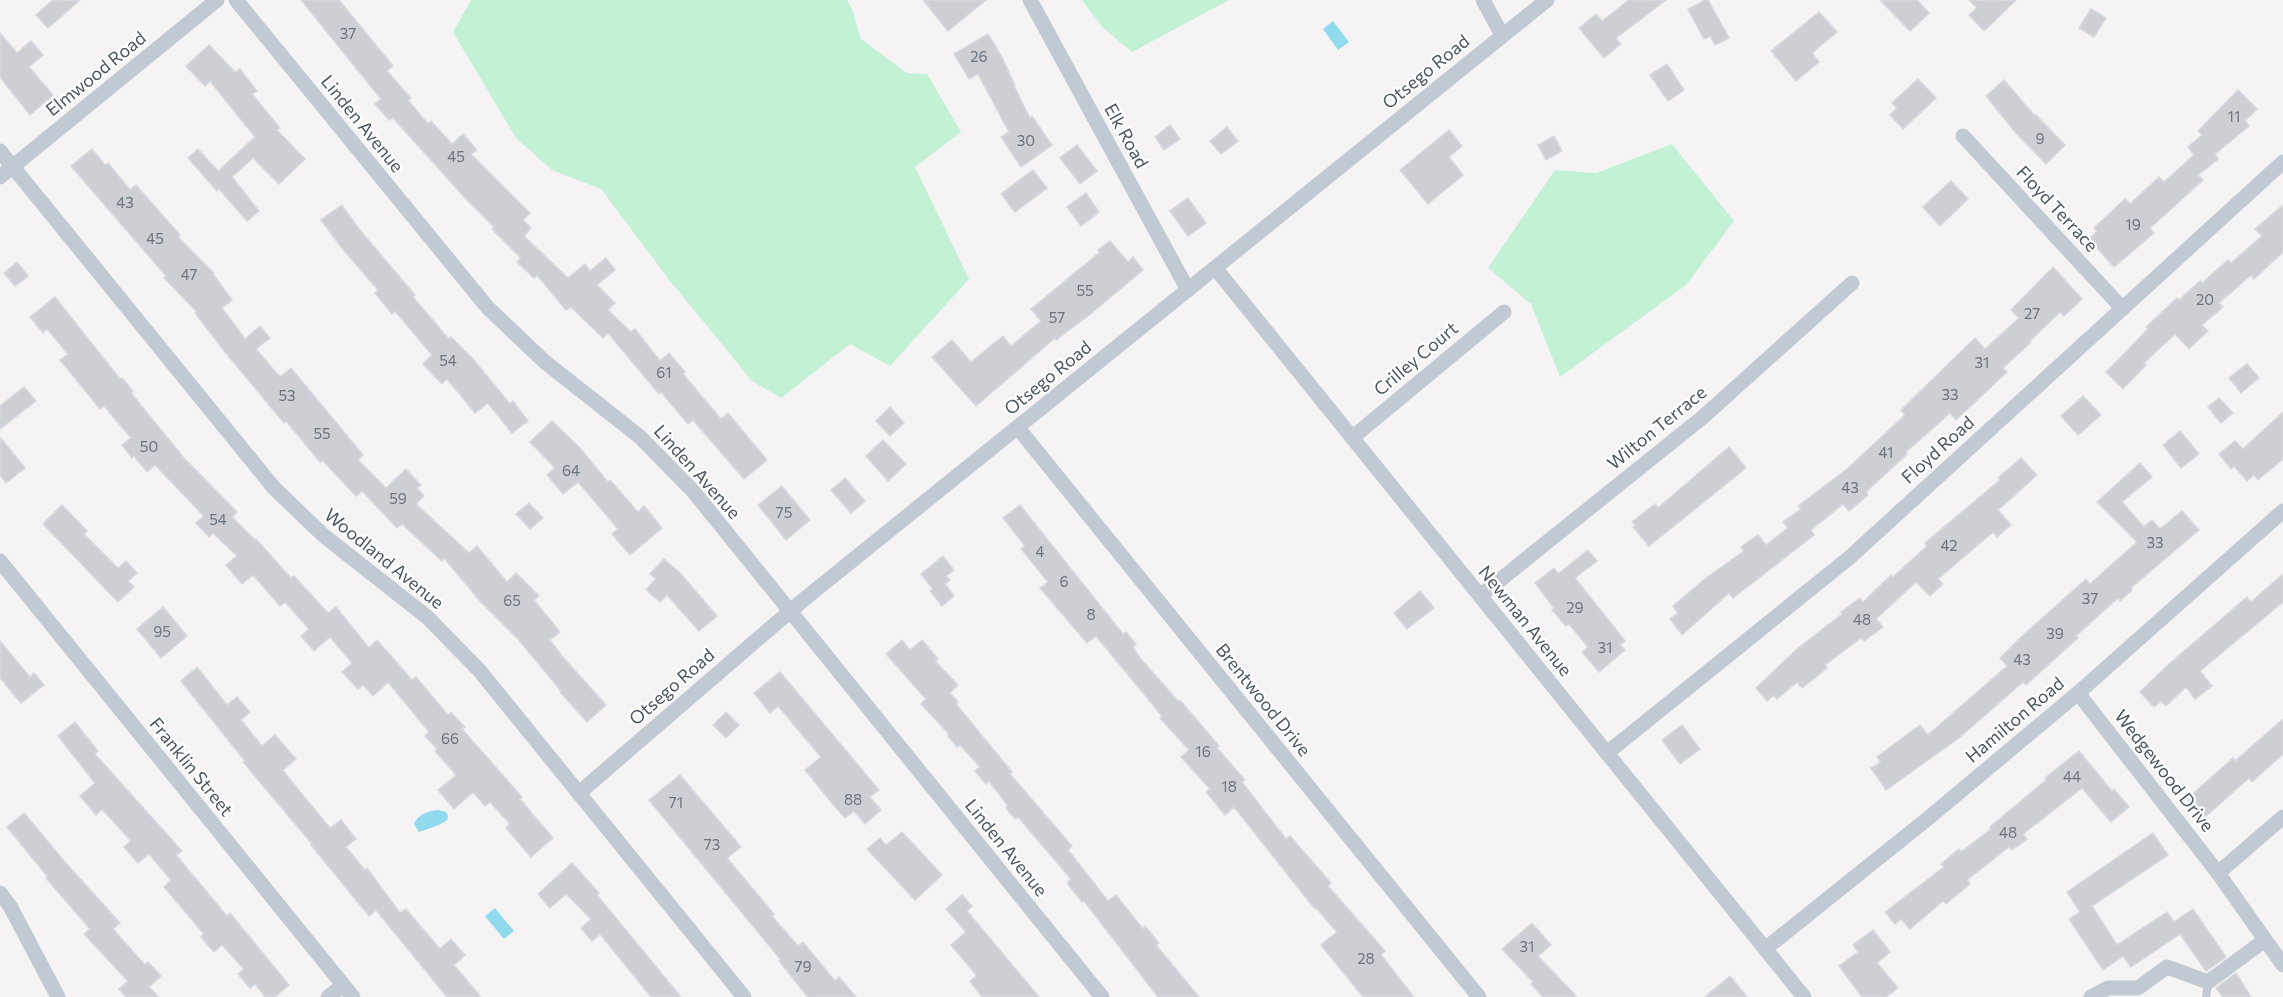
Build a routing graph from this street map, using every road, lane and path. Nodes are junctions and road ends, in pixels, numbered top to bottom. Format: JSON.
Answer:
{"nodes":[{"id":1,"x":217,"y":0,"type":"edge"},
{"id":2,"x":236,"y":0,"type":"edge"},
{"id":3,"x":1030,"y":0,"type":"edge"},
{"id":4,"x":1483,"y":0,"type":"edge"},
{"id":5,"x":1547,"y":0,"type":"edge"},
{"id":6,"x":1502,"y":35,"type":"junction"},
{"id":7,"x":1963,"y":136,"type":"dead end"},
{"id":8,"x":0,"y":151,"type":"edge"},
{"id":9,"x":2283,"y":162,"type":"edge"},
{"id":10,"x":13,"y":167,"type":"junction"},
{"id":11,"x":0,"y":177,"type":"edge"},
{"id":12,"x":1216,"y":269,"type":"junction"},
{"id":13,"x":1852,"y":283,"type":"dead end"},
{"id":14,"x":1188,"y":290,"type":"junction"},
{"id":15,"x":2122,"y":308,"type":"junction"},
{"id":16,"x":1503,"y":312,"type":"dead end"},
{"id":17,"x":1018,"y":428,"type":"junction"},
{"id":18,"x":1353,"y":437,"type":"junction"},
{"id":19,"x":2283,"y":511,"type":"edge"},
{"id":20,"x":0,"y":561,"type":"edge"},
{"id":21,"x":1480,"y":596,"type":"junction"},
{"id":22,"x":790,"y":611,"type":"junction"},
{"id":23,"x":2078,"y":693,"type":"junction"},
{"id":24,"x":1607,"y":753,"type":"junction"},
{"id":25,"x":579,"y":793,"type":"junction"},
{"id":26,"x":2283,"y":817,"type":"edge"},
{"id":27,"x":2218,"y":873,"type":"junction"},
{"id":28,"x":0,"y":893,"type":"edge"},
{"id":29,"x":2265,"y":940,"type":"junction"},
{"id":30,"x":1765,"y":949,"type":"junction"},
{"id":31,"x":2283,"y":964,"type":"edge"},
{"id":32,"x":2207,"y":990,"type":"edge"},
{"id":33,"x":348,"y":991,"type":"edge"},
{"id":34,"x":58,"y":997,"type":"edge"},
{"id":35,"x":328,"y":997,"type":"edge"},
{"id":36,"x":744,"y":997,"type":"edge"},
{"id":37,"x":1102,"y":997,"type":"edge"},
{"id":38,"x":1479,"y":997,"type":"edge"},
{"id":39,"x":1804,"y":997,"type":"edge"},
{"id":40,"x":2091,"y":997,"type":"edge"}],
"edges":[{"from":1,"to":10,"type":"street","name":"Elmwood Road"},
{"from":2,"to":22,"type":"street","name":"Linden Avenue"},
{"from":3,"to":14,"type":"street","name":"Elk Road"},
{"from":4,"to":6,"type":"street"},
{"from":5,"to":6,"type":"street","name":"Otsego Road"},
{"from":6,"to":12,"type":"street","name":"Otsego Road"},
{"from":7,"to":15,"type":"street","name":"Floyd Terrace"},
{"from":8,"to":10,"type":"street","name":"Woodland Avenue"},
{"from":9,"to":15,"type":"street","name":"Floyd Road"},
{"from":10,"to":11,"type":"street","name":"Elmwood Road"},
{"from":10,"to":25,"type":"street","name":"Woodland Avenue"},
{"from":12,"to":14,"type":"street","name":"Otsego Road"},
{"from":12,"to":18,"type":"street","name":"Newman Avenue"},
{"from":13,"to":21,"type":"street","name":"Wilton Terrace"},
{"from":14,"to":17,"type":"street","name":"Otsego Road"},
{"from":15,"to":24,"type":"street","name":"Floyd Road"},
{"from":16,"to":18,"type":"street","name":"Crilley Court"},
{"from":17,"to":22,"type":"street","name":"Otsego Road"},
{"from":17,"to":38,"type":"street","name":"Brentwood Drive"},
{"from":18,"to":21,"type":"street","name":"Newman Avenue"},
{"from":19,"to":23,"type":"street","name":"Hamilton Road"},
{"from":20,"to":33,"type":"street","name":"Franklin Street"},
{"from":21,"to":24,"type":"street","name":"Newman Avenue"},
{"from":22,"to":25,"type":"street","name":"Otsego Road"},
{"from":22,"to":37,"type":"street","name":"Linden Avenue"},
{"from":23,"to":27,"type":"street","name":"Wedgewood Drive"},
{"from":23,"to":30,"type":"street","name":"Hamilton Road"},
{"from":24,"to":30,"type":"street","name":"Newman Avenue"},
{"from":25,"to":36,"type":"street","name":"Woodland Avenue"},
{"from":26,"to":27,"type":"street"},
{"from":27,"to":29,"type":"street","name":"Wedgewood Drive"},
{"from":28,"to":34,"type":"street"},
{"from":29,"to":31,"type":"street","name":"Wedgewood Drive"},
{"from":29,"to":32,"type":"street"},
{"from":30,"to":39,"type":"street","name":"Newman Avenue"},
{"from":32,"to":40,"type":"street"},
{"from":33,"to":35,"type":"street"}]}
